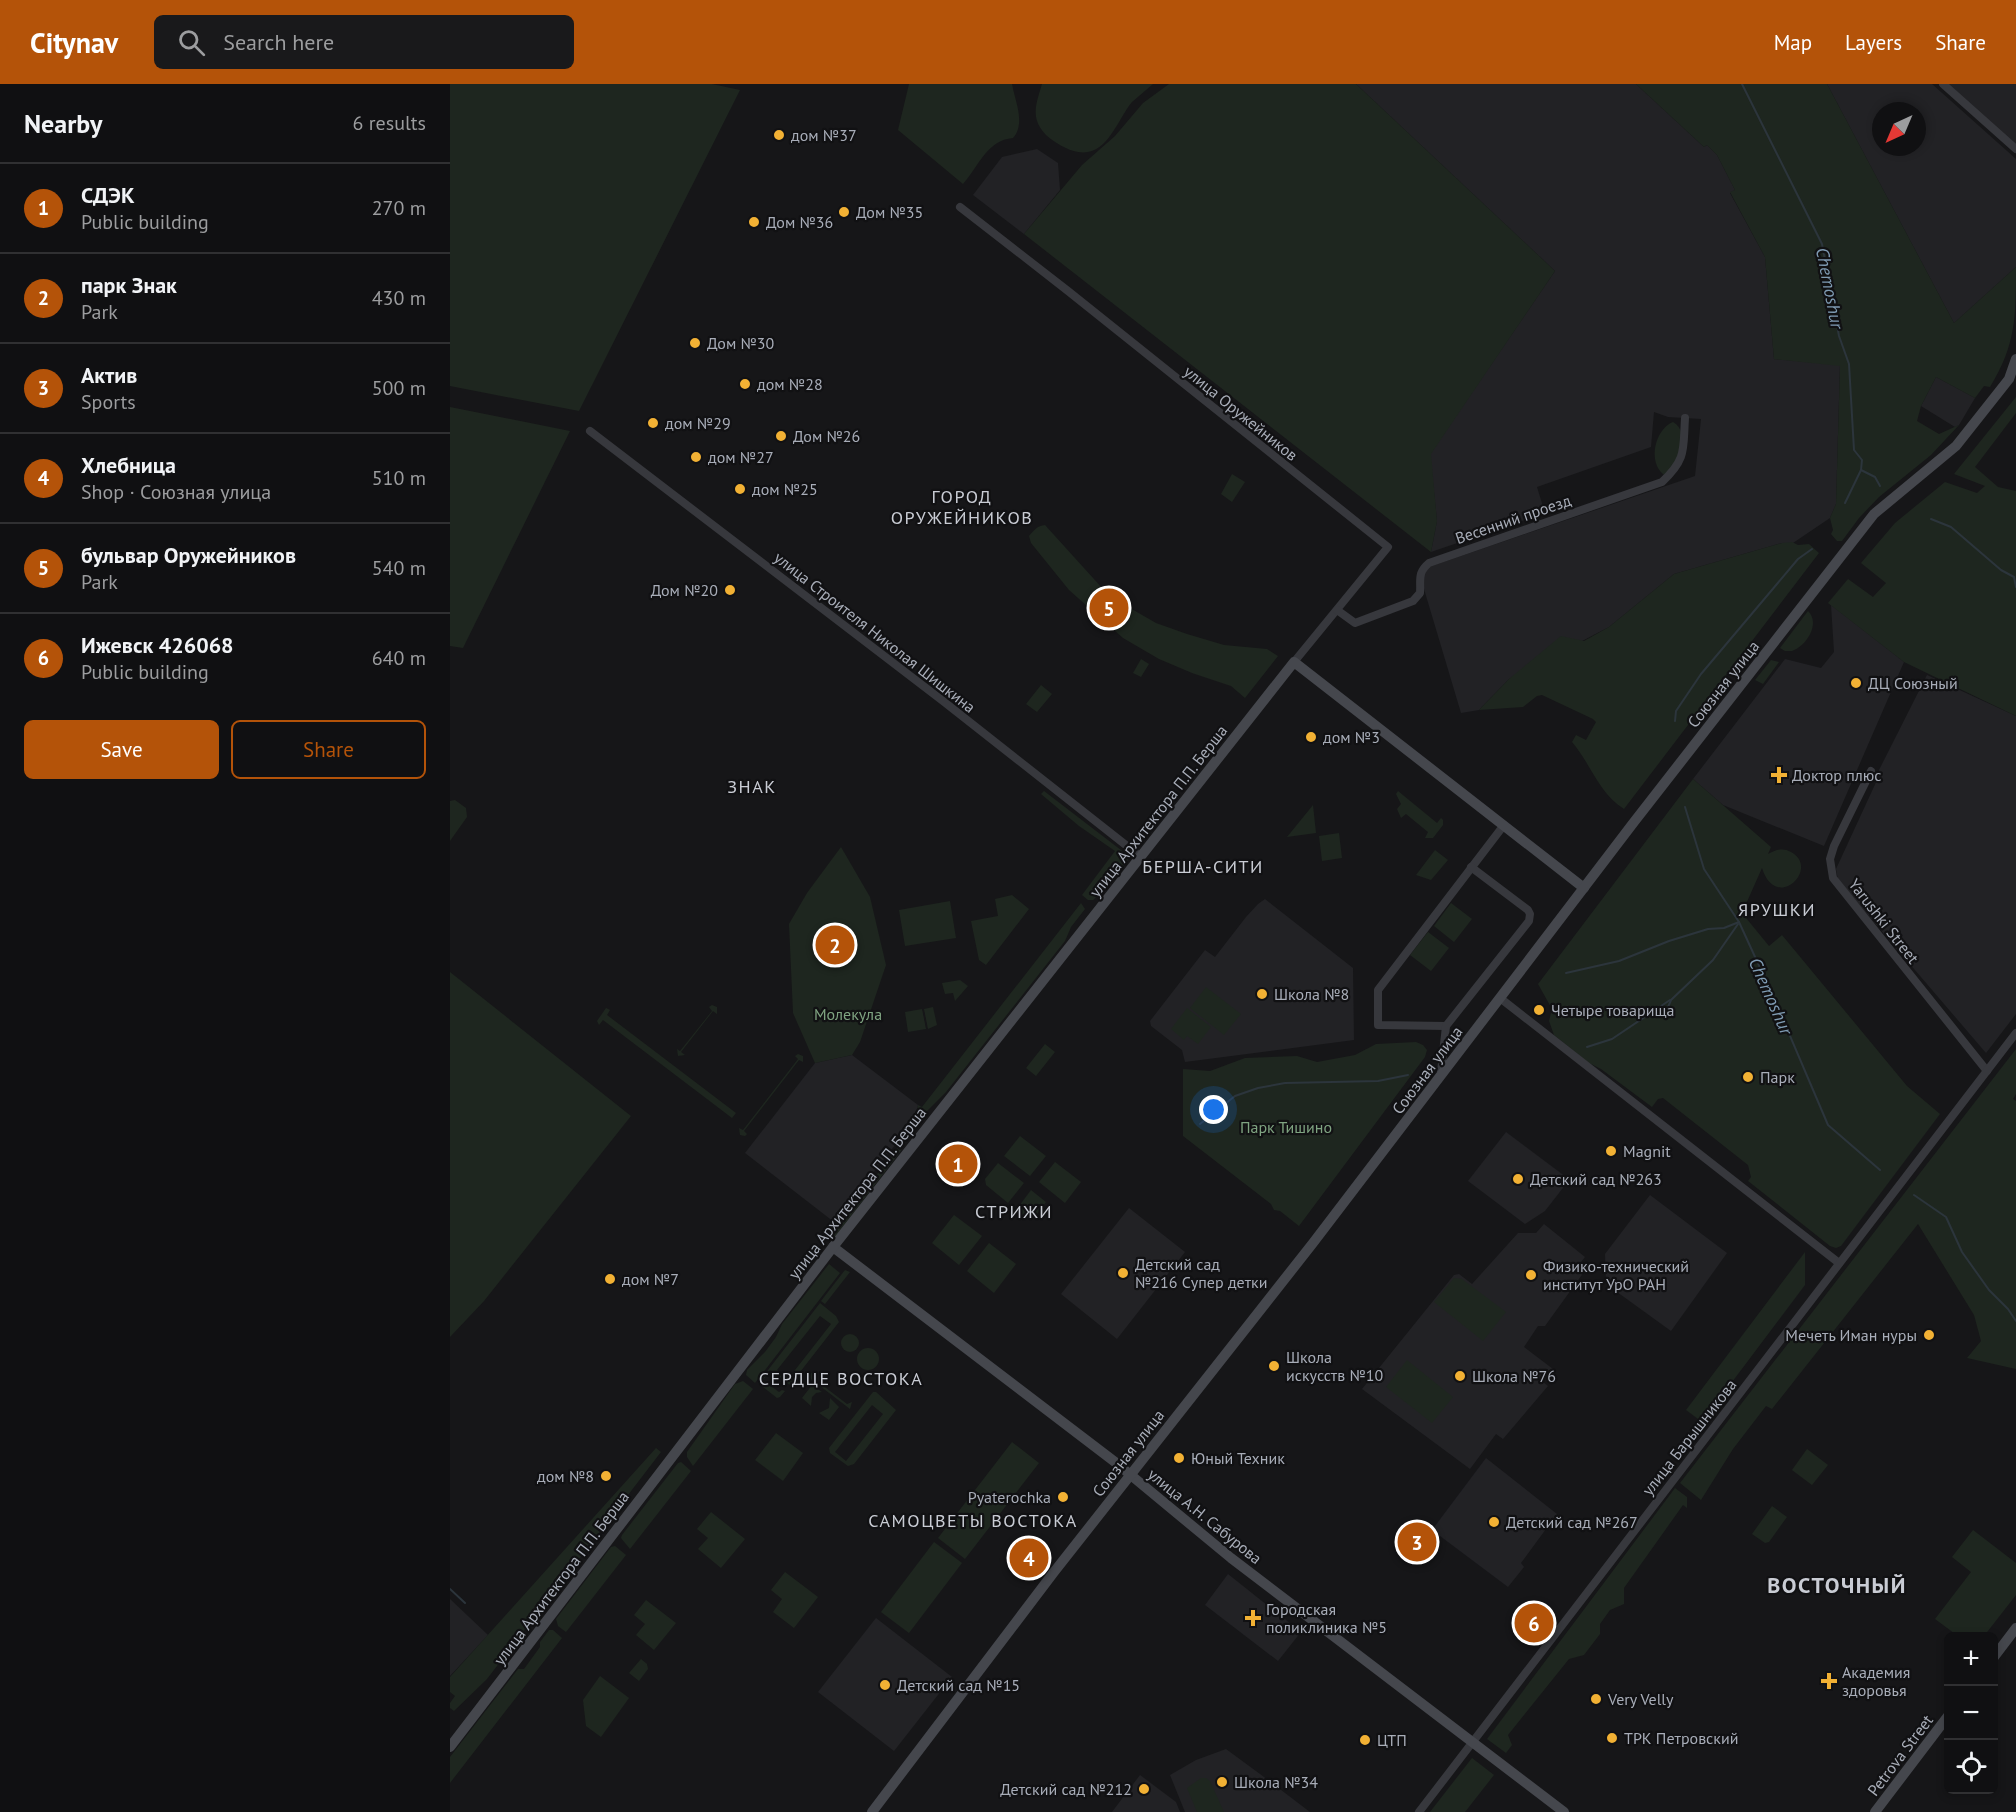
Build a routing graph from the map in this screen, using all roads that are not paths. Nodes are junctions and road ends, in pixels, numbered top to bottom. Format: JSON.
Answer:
{"nodes":[{"id":1,"x":1943,"y":84,"type":"edge"},
{"id":2,"x":2016,"y":149,"type":"edge"},
{"id":3,"x":960,"y":207,"type":"dead end"},
{"id":4,"x":2016,"y":359,"type":"edge"},
{"id":5,"x":1685,"y":418,"type":"dead end"},
{"id":6,"x":590,"y":431,"type":"dead end"},
{"id":7,"x":1337,"y":610,"type":"junction"},
{"id":8,"x":1294,"y":662,"type":"junction"},
{"id":9,"x":1871,"y":771,"type":"dead end"},
{"id":10,"x":1504,"y":825,"type":"junction"},
{"id":11,"x":1140,"y":857,"type":"junction"},
{"id":12,"x":1471,"y":867,"type":"junction"},
{"id":13,"x":1584,"y":888,"type":"junction"},
{"id":14,"x":1500,"y":998,"type":"junction"},
{"id":15,"x":1446,"y":1026,"type":"junction"},
{"id":16,"x":2016,"y":1033,"type":"edge"},
{"id":17,"x":1987,"y":1071,"type":"junction"},
{"id":18,"x":1441,"y":1077,"type":"junction"},
{"id":19,"x":833,"y":1248,"type":"junction"},
{"id":20,"x":1839,"y":1263,"type":"junction"},
{"id":21,"x":1130,"y":1476,"type":"junction"},
{"id":22,"x":2016,"y":1628,"type":"edge"},
{"id":23,"x":1998,"y":1652,"type":"edge"},
{"id":24,"x":1944,"y":1721,"type":"edge"},
{"id":25,"x":1473,"y":1742,"type":"junction"},
{"id":26,"x":450,"y":1747,"type":"edge"},
{"id":27,"x":872,"y":1812,"type":"edge"},
{"id":28,"x":1419,"y":1812,"type":"edge"},
{"id":29,"x":1564,"y":1812,"type":"edge"},
{"id":30,"x":1875,"y":1812,"type":"edge"}],
"edges":[{"from":1,"to":2,"type":"street"},
{"from":3,"to":7,"type":"street","name":"улица Оружейников"},
{"from":4,"to":13,"type":"street","name":"Союзная улица"},
{"from":5,"to":7,"type":"street","name":"Весенний проезд"},
{"from":6,"to":11,"type":"street","name":"улица Строителя Николая Шишкина"},
{"from":7,"to":8,"type":"street","name":"улица Оружейников"},
{"from":8,"to":10,"type":"street"},
{"from":8,"to":11,"type":"street","name":"улица Архитектора П.П. Берша"},
{"from":9,"to":17,"type":"street","name":"Yarushki Street"},
{"from":10,"to":12,"type":"street"},
{"from":10,"to":13,"type":"street"},
{"from":11,"to":19,"type":"street","name":"улица Архитектора П.П. Берша"},
{"from":12,"to":15,"type":"street"},
{"from":12,"to":15,"type":"street"},
{"from":13,"to":14,"type":"street","name":"Союзная улица"},
{"from":14,"to":18,"type":"street","name":"Союзная улица"},
{"from":14,"to":20,"type":"street"},
{"from":15,"to":18,"type":"street"},
{"from":16,"to":17,"type":"street","name":"улица Барышникова"},
{"from":17,"to":20,"type":"street","name":"улица Барышникова"},
{"from":18,"to":21,"type":"street","name":"Союзная улица"},
{"from":19,"to":21,"type":"street","name":"улица А.Н. Сабурова"},
{"from":19,"to":26,"type":"street","name":"улица Архитектора П.П. Берша"},
{"from":20,"to":25,"type":"street","name":"улица Барышникова"},
{"from":21,"to":25,"type":"street","name":"улица А.Н. Сабурова"},
{"from":21,"to":27,"type":"street","name":"Союзная улица"},
{"from":22,"to":23,"type":"street"},
{"from":24,"to":30,"type":"street","name":"Petrova Street"},
{"from":25,"to":28,"type":"street","name":"улица Барышникова"},
{"from":25,"to":29,"type":"street","name":"улица А.Н. Сабурова"}]}
